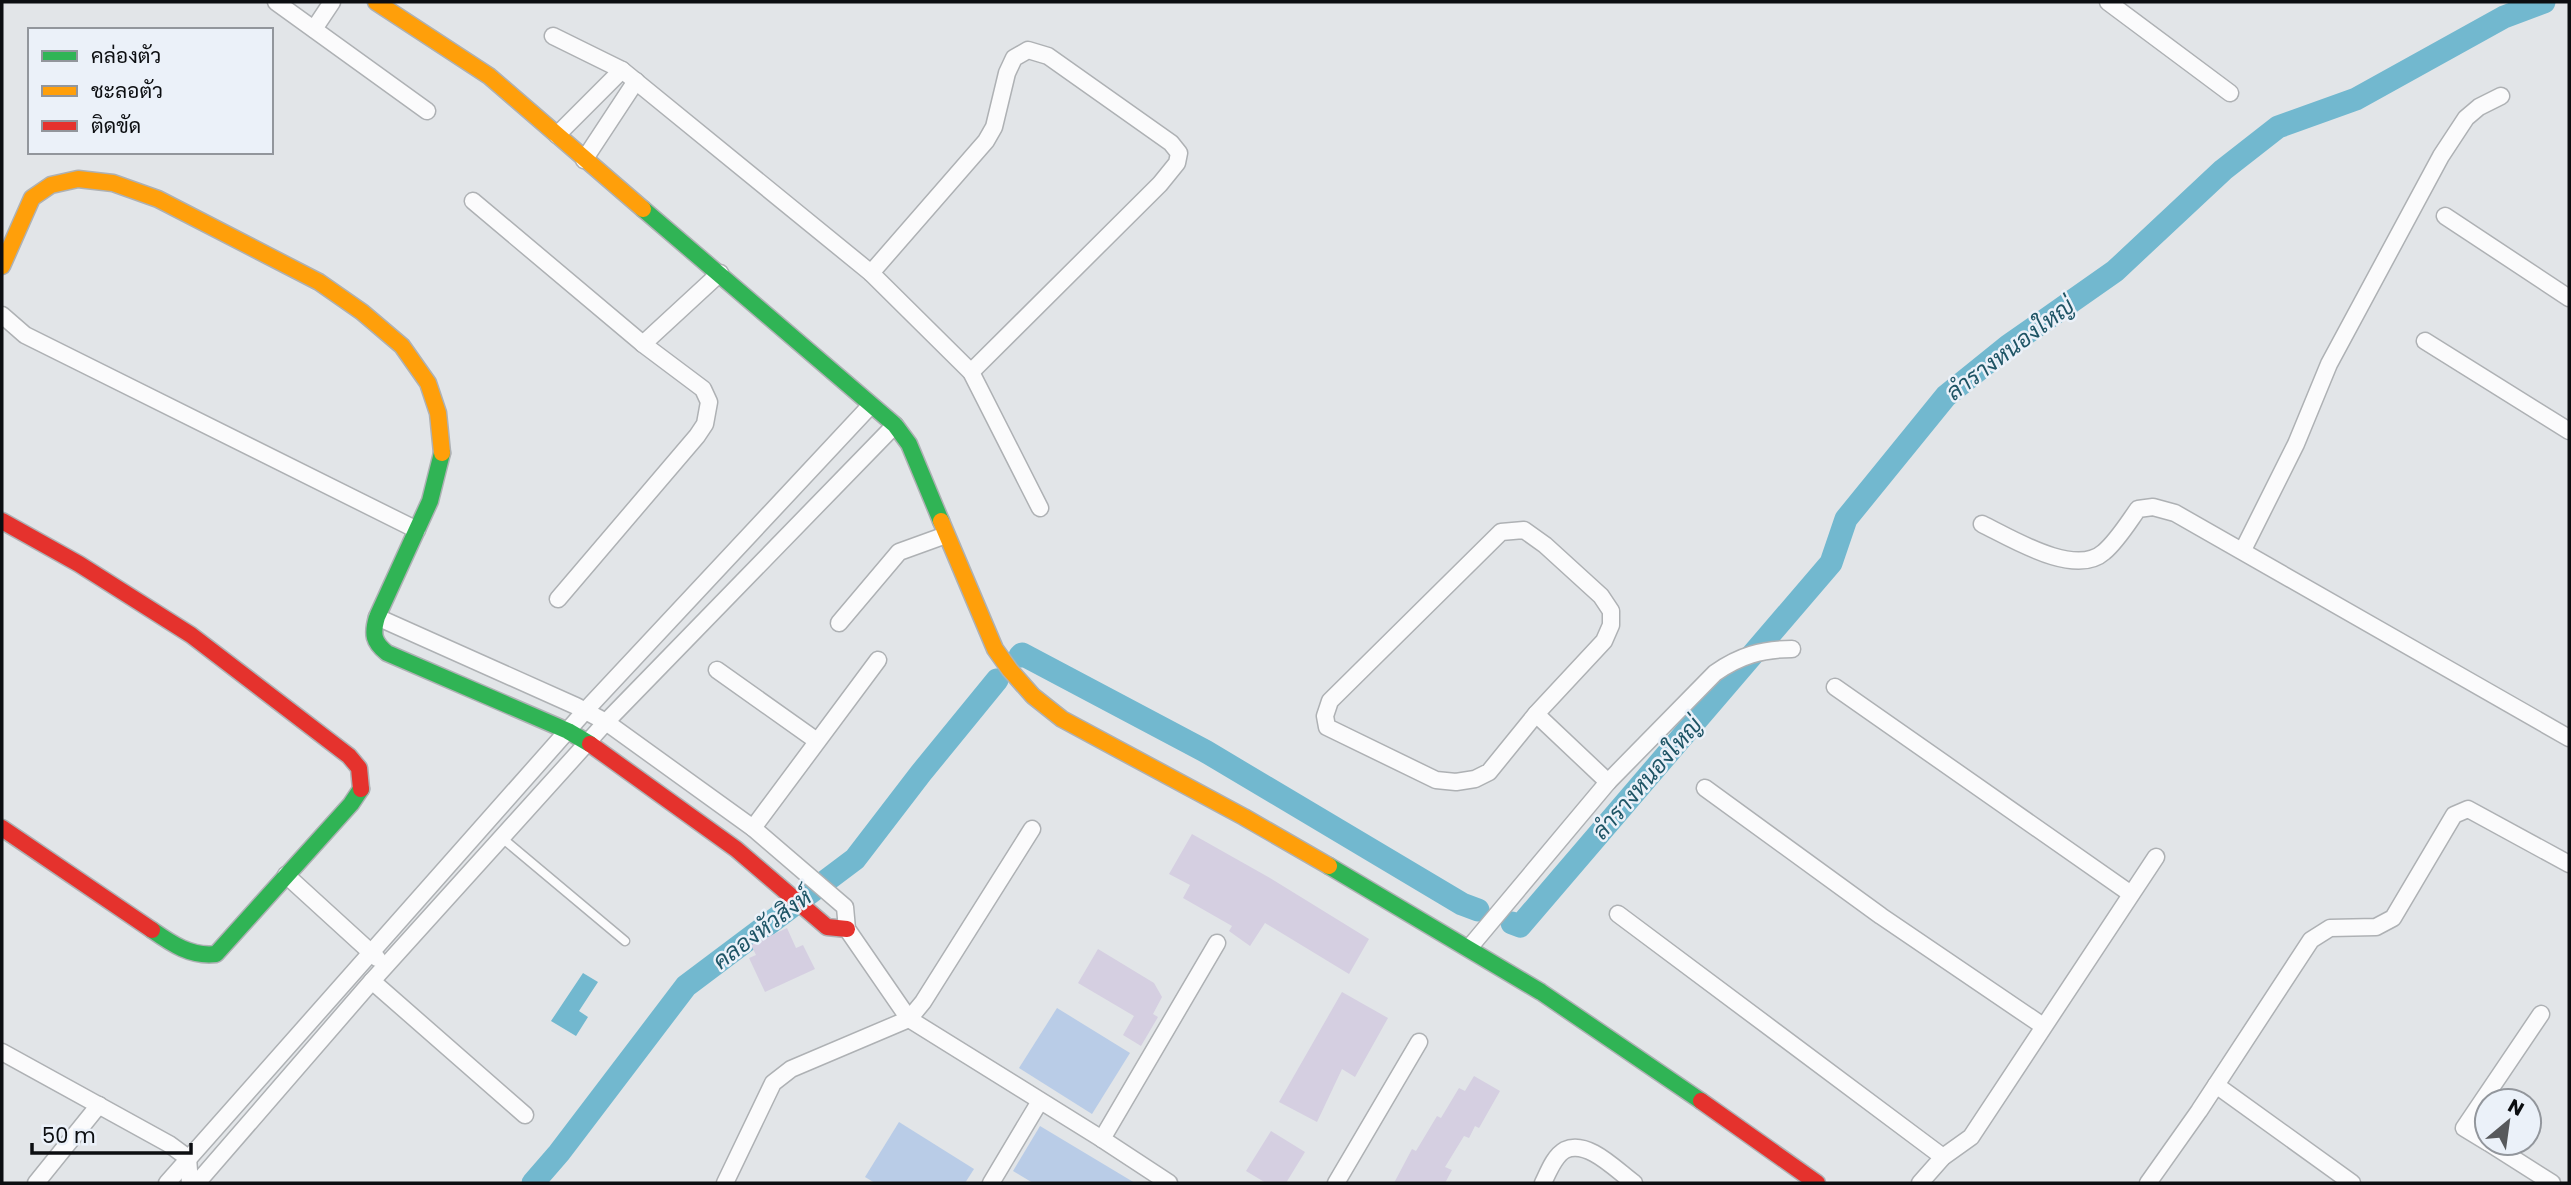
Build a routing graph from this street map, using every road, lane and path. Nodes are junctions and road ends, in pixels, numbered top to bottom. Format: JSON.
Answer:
{"nodes":[{"id":1,"x":276,"y":2,"type":"edge"},
{"id":2,"x":332,"y":2,"type":"edge"},
{"id":3,"x":376,"y":2,"type":"edge"},
{"id":4,"x":2108,"y":2,"type":"edge"},
{"id":5,"x":314,"y":29,"type":"junction"},
{"id":6,"x":553,"y":36,"type":"dead end"},
{"id":7,"x":622,"y":70,"type":"junction"},
{"id":8,"x":636,"y":81,"type":"junction"},
{"id":9,"x":2230,"y":93,"type":"dead end"},
{"id":10,"x":2501,"y":96,"type":"dead end"},
{"id":11,"x":427,"y":111,"type":"dead end"},
{"id":12,"x":557,"y":135,"type":"junction"},
{"id":13,"x":584,"y":160,"type":"junction"},
{"id":14,"x":473,"y":201,"type":"dead end"},
{"id":15,"x":2445,"y":216,"type":"dead end"},
{"id":16,"x":2,"y":266,"type":"edge"},
{"id":17,"x":720,"y":273,"type":"junction"},
{"id":18,"x":871,"y":273,"type":"junction"},
{"id":19,"x":2569,"y":298,"type":"edge"},
{"id":20,"x":2,"y":315,"type":"edge"},
{"id":21,"x":2425,"y":341,"type":"dead end"},
{"id":22,"x":643,"y":344,"type":"junction"},
{"id":23,"x":971,"y":372,"type":"junction"},
{"id":24,"x":871,"y":405,"type":"junction"},
{"id":25,"x":895,"y":425,"type":"junction"},
{"id":26,"x":2569,"y":431,"type":"edge"},
{"id":27,"x":1040,"y":508,"type":"dead end"},
{"id":28,"x":2,"y":522,"type":"edge"},
{"id":29,"x":1982,"y":524,"type":"dead end"},
{"id":30,"x":417,"y":530,"type":"junction"},
{"id":31,"x":946,"y":535,"type":"junction"},
{"id":32,"x":2243,"y":550,"type":"junction"},
{"id":33,"x":558,"y":598,"type":"dead end"},
{"id":34,"x":377,"y":617,"type":"junction"},
{"id":35,"x":839,"y":623,"type":"dead end"},
{"id":36,"x":1791,"y":649,"type":"dead end"},
{"id":37,"x":877,"y":660,"type":"dead end"},
{"id":38,"x":717,"y":670,"type":"dead end"},
{"id":39,"x":1835,"y":687,"type":"dead end"},
{"id":40,"x":585,"y":711,"type":"junction"},
{"id":41,"x":1536,"y":714,"type":"junction"},
{"id":42,"x":606,"y":722,"type":"junction"},
{"id":43,"x":568,"y":730,"type":"junction"},
{"id":44,"x":2569,"y":738,"type":"edge"},
{"id":45,"x":817,"y":741,"type":"junction"},
{"id":46,"x":588,"y":742,"type":"junction"},
{"id":47,"x":1608,"y":782,"type":"junction"},
{"id":48,"x":1704,"y":788,"type":"dead end"},
{"id":49,"x":2,"y":828,"type":"edge"},
{"id":50,"x":753,"y":828,"type":"junction"},
{"id":51,"x":1032,"y":829,"type":"dead end"},
{"id":52,"x":502,"y":838,"type":"junction"},
{"id":53,"x":2156,"y":857,"type":"dead end"},
{"id":54,"x":2569,"y":864,"type":"edge"},
{"id":55,"x":286,"y":875,"type":"junction"},
{"id":56,"x":2131,"y":894,"type":"junction"},
{"id":57,"x":1618,"y":914,"type":"dead end"},
{"id":58,"x":847,"y":929,"type":"junction"},
{"id":59,"x":625,"y":941,"type":"dead end"},
{"id":60,"x":1217,"y":943,"type":"dead end"},
{"id":61,"x":1469,"y":948,"type":"junction"},
{"id":62,"x":371,"y":953,"type":"junction"},
{"id":63,"x":385,"y":967,"type":"junction"},
{"id":64,"x":372,"y":981,"type":"junction"},
{"id":65,"x":2541,"y":1014,"type":"dead end"},
{"id":66,"x":909,"y":1019,"type":"junction"},
{"id":67,"x":2043,"y":1026,"type":"junction"},
{"id":68,"x":1419,"y":1042,"type":"dead end"},
{"id":69,"x":2,"y":1052,"type":"edge"},
{"id":70,"x":2216,"y":1085,"type":"junction"},
{"id":71,"x":2492,"y":1087,"type":"edge"},
{"id":72,"x":1040,"y":1101,"type":"junction"},
{"id":73,"x":99,"y":1105,"type":"junction"},
{"id":74,"x":525,"y":1115,"type":"dead end"},
{"id":75,"x":2473,"y":1115,"type":"edge"},
{"id":76,"x":2473,"y":1133,"type":"edge"},
{"id":77,"x":1102,"y":1139,"type":"junction"},
{"id":78,"x":1943,"y":1157,"type":"junction"},
{"id":79,"x":2511,"y":1157,"type":"edge"},
{"id":80,"x":188,"y":1158,"type":"junction"},
{"id":81,"x":36,"y":1183,"type":"edge"},
{"id":82,"x":167,"y":1183,"type":"edge"},
{"id":83,"x":190,"y":1183,"type":"edge"},
{"id":84,"x":197,"y":1183,"type":"edge"},
{"id":85,"x":726,"y":1183,"type":"edge"},
{"id":86,"x":990,"y":1183,"type":"edge"},
{"id":87,"x":1168,"y":1183,"type":"edge"},
{"id":88,"x":1336,"y":1183,"type":"edge"},
{"id":89,"x":1543,"y":1183,"type":"edge"},
{"id":90,"x":1634,"y":1183,"type":"edge"},
{"id":91,"x":1817,"y":1183,"type":"edge"},
{"id":92,"x":1920,"y":1183,"type":"edge"},
{"id":93,"x":2148,"y":1183,"type":"edge"},
{"id":94,"x":2352,"y":1183,"type":"edge"},
{"id":95,"x":2552,"y":1183,"type":"edge"}],
"edges":[{"from":1,"to":5,"type":"street"},
{"from":2,"to":5,"type":"street"},
{"from":3,"to":12,"type":"street"},
{"from":4,"to":9,"type":"street"},
{"from":5,"to":11,"type":"street"},
{"from":6,"to":7,"type":"street"},
{"from":7,"to":8,"type":"street"},
{"from":7,"to":12,"type":"street"},
{"from":8,"to":13,"type":"street"},
{"from":8,"to":18,"type":"street"},
{"from":10,"to":32,"type":"street"},
{"from":12,"to":13,"type":"street"},
{"from":13,"to":17,"type":"street"},
{"from":14,"to":22,"type":"street"},
{"from":15,"to":19,"type":"street"},
{"from":16,"to":30,"type":"street"},
{"from":17,"to":22,"type":"street"},
{"from":17,"to":24,"type":"street"},
{"from":18,"to":23,"type":"street"},
{"from":18,"to":23,"type":"street"},
{"from":20,"to":30,"type":"street"},
{"from":21,"to":26,"type":"street"},
{"from":22,"to":33,"type":"street"},
{"from":23,"to":27,"type":"street"},
{"from":24,"to":25,"type":"street"},
{"from":24,"to":40,"type":"street"},
{"from":25,"to":31,"type":"street"},
{"from":25,"to":42,"type":"street"},
{"from":28,"to":55,"type":"street"},
{"from":29,"to":32,"type":"street"},
{"from":30,"to":34,"type":"street"},
{"from":31,"to":35,"type":"street"},
{"from":31,"to":61,"type":"street"},
{"from":32,"to":44,"type":"street"},
{"from":34,"to":40,"type":"street"},
{"from":34,"to":43,"type":"street"},
{"from":36,"to":47,"type":"street"},
{"from":37,"to":45,"type":"street"},
{"from":38,"to":45,"type":"street"},
{"from":39,"to":56,"type":"street"},
{"from":40,"to":42,"type":"street"},
{"from":40,"to":43,"type":"street"},
{"from":41,"to":41,"type":"street"},
{"from":41,"to":47,"type":"street"},
{"from":42,"to":46,"type":"street"},
{"from":42,"to":50,"type":"street"},
{"from":43,"to":46,"type":"street"},
{"from":43,"to":62,"type":"street"},
{"from":45,"to":50,"type":"street"},
{"from":46,"to":52,"type":"street"},
{"from":46,"to":58,"type":"street"},
{"from":47,"to":61,"type":"street"},
{"from":48,"to":67,"type":"street"},
{"from":49,"to":55,"type":"street"},
{"from":50,"to":58,"type":"street"},
{"from":51,"to":66,"type":"street"},
{"from":52,"to":59,"type":"lane"},
{"from":52,"to":63,"type":"street"},
{"from":53,"to":56,"type":"street"},
{"from":54,"to":70,"type":"street"},
{"from":55,"to":62,"type":"street"},
{"from":56,"to":67,"type":"street"},
{"from":57,"to":78,"type":"street"},
{"from":58,"to":66,"type":"street"},
{"from":60,"to":77,"type":"street"},
{"from":61,"to":91,"type":"street"},
{"from":62,"to":63,"type":"street"},
{"from":62,"to":80,"type":"street"},
{"from":63,"to":64,"type":"street"},
{"from":64,"to":74,"type":"street"},
{"from":64,"to":84,"type":"street"},
{"from":65,"to":71,"type":"street"},
{"from":66,"to":72,"type":"street"},
{"from":66,"to":85,"type":"street"},
{"from":67,"to":78,"type":"street"},
{"from":68,"to":88,"type":"street"},
{"from":69,"to":73,"type":"street"},
{"from":70,"to":93,"type":"street"},
{"from":70,"to":94,"type":"street"},
{"from":72,"to":77,"type":"street"},
{"from":72,"to":86,"type":"street"},
{"from":73,"to":80,"type":"street"},
{"from":73,"to":81,"type":"street"},
{"from":75,"to":76,"type":"street"},
{"from":77,"to":87,"type":"street"},
{"from":78,"to":92,"type":"street"},
{"from":79,"to":95,"type":"street"},
{"from":80,"to":82,"type":"street"},
{"from":80,"to":83,"type":"street"},
{"from":89,"to":90,"type":"street"}]}
